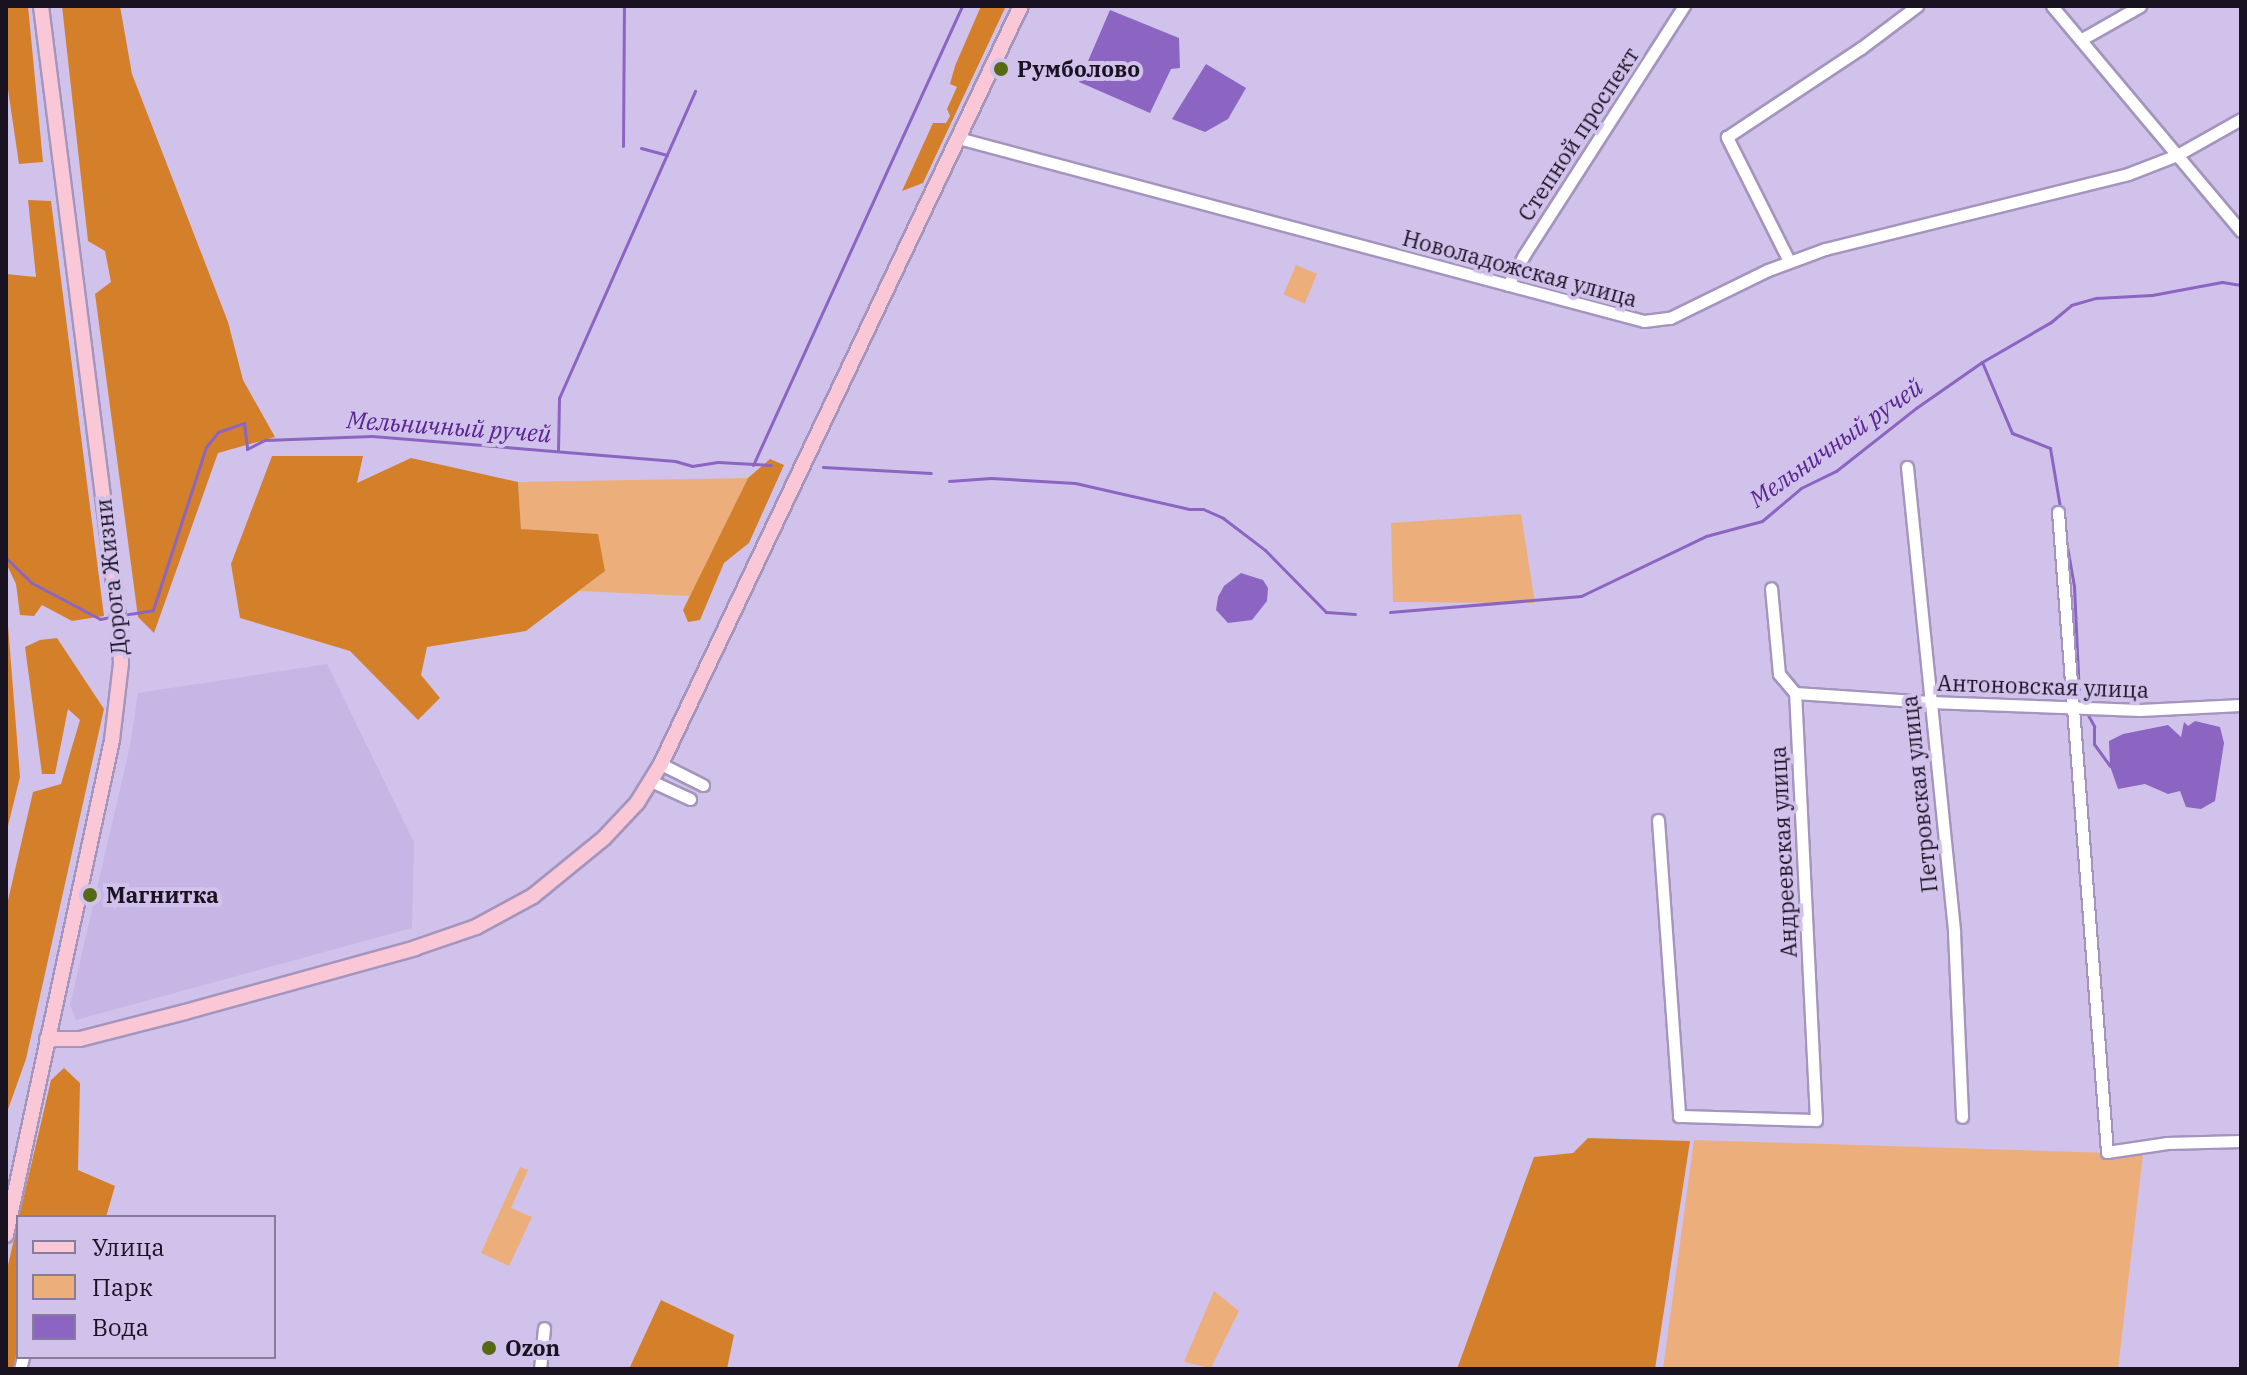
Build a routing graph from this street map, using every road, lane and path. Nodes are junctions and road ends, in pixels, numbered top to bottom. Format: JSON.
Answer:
{"nodes":[{"id":1,"x":41,"y":6,"type":"edge"},
{"id":2,"x":1021,"y":6,"type":"edge"},
{"id":3,"x":1684,"y":6,"type":"edge"},
{"id":4,"x":1917,"y":6,"type":"edge"},
{"id":5,"x":2052,"y":6,"type":"edge"},
{"id":6,"x":2140,"y":6,"type":"edge"},
{"id":7,"x":2082,"y":39,"type":"junction"},
{"id":8,"x":2241,"y":119,"type":"edge"},
{"id":9,"x":958,"y":138,"type":"junction"},
{"id":10,"x":2177,"y":155,"type":"junction"},
{"id":11,"x":2241,"y":231,"type":"edge"},
{"id":12,"x":1789,"y":261,"type":"junction"},
{"id":13,"x":1508,"y":285,"type":"junction"},
{"id":14,"x":1907,"y":467,"type":"dead end"},
{"id":15,"x":2058,"y":512,"type":"dead end"},
{"id":16,"x":1771,"y":588,"type":"dead end"},
{"id":17,"x":1795,"y":693,"type":"junction"},
{"id":18,"x":1930,"y":702,"type":"junction"},
{"id":19,"x":2241,"y":705,"type":"edge"},
{"id":20,"x":2073,"y":706,"type":"junction"},
{"id":21,"x":661,"y":764,"type":"junction"},
{"id":22,"x":651,"y":781,"type":"junction"},
{"id":23,"x":703,"y":785,"type":"dead end"},
{"id":24,"x":690,"y":799,"type":"dead end"},
{"id":25,"x":1658,"y":820,"type":"dead end"},
{"id":26,"x":47,"y":1039,"type":"junction"},
{"id":27,"x":1962,"y":1117,"type":"dead end"},
{"id":28,"x":2241,"y":1141,"type":"edge"},
{"id":29,"x":6,"y":1235,"type":"edge"},
{"id":30,"x":544,"y":1328,"type":"dead end"},
{"id":31,"x":540,"y":1369,"type":"edge"}],
"edges":[{"from":1,"to":26,"type":"main road","name":"Дорога Жизни"},
{"from":2,"to":9,"type":"main road"},
{"from":3,"to":13,"type":"street","name":"Степной проспект"},
{"from":4,"to":12,"type":"street"},
{"from":5,"to":7,"type":"street"},
{"from":6,"to":7,"type":"street"},
{"from":7,"to":10,"type":"street"},
{"from":8,"to":10,"type":"street","name":"Новоладожская улица"},
{"from":9,"to":13,"type":"street","name":"Новоладожская улица"},
{"from":9,"to":21,"type":"main road"},
{"from":10,"to":11,"type":"street"},
{"from":10,"to":12,"type":"street","name":"Новоладожская улица"},
{"from":12,"to":13,"type":"street","name":"Новоладожская улица"},
{"from":14,"to":18,"type":"street","name":"Петровская улица"},
{"from":15,"to":20,"type":"street"},
{"from":16,"to":17,"type":"street","name":"Андреевская улица"},
{"from":17,"to":18,"type":"street","name":"Антоновская улица"},
{"from":17,"to":25,"type":"street","name":"Андреевская улица"},
{"from":18,"to":20,"type":"street","name":"Антоновская улица"},
{"from":18,"to":27,"type":"street","name":"Петровская улица"},
{"from":19,"to":20,"type":"street","name":"Антоновская улица"},
{"from":20,"to":28,"type":"street"},
{"from":21,"to":22,"type":"main road"},
{"from":21,"to":23,"type":"street"},
{"from":22,"to":24,"type":"street"},
{"from":22,"to":26,"type":"main road"},
{"from":26,"to":29,"type":"main road","name":"Дорога Жизни"},
{"from":30,"to":31,"type":"street"}]}
